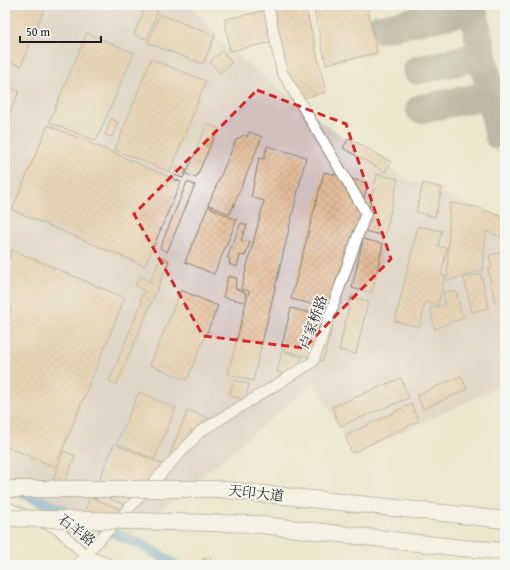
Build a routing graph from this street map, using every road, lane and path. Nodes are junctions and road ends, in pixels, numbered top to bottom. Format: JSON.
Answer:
{"nodes":[{"id":1,"x":268,"y":5,"type":"edge"},
{"id":2,"x":501,"y":149,"type":"dead end"},
{"id":3,"x":505,"y":163,"type":"edge"},
{"id":4,"x":5,"y":489,"type":"edge"},
{"id":5,"x":5,"y":506,"type":"edge"},
{"id":6,"x":5,"y":518,"type":"edge"},
{"id":7,"x":505,"y":520,"type":"edge"},
{"id":8,"x":505,"y":552,"type":"edge"},
{"id":9,"x":85,"y":555,"type":"junction"},
{"id":10,"x":76,"y":565,"type":"edge"},
{"id":11,"x":112,"y":565,"type":"edge"}],
"edges":[{"from":1,"to":9,"type":"street","name":"卢家桥路"},
{"from":2,"to":3,"type":"lane"},
{"from":4,"to":7,"type":"main road","name":"天印大道","bridge":true},
{"from":5,"to":9,"type":"street","name":"石羊路"},
{"from":6,"to":8,"type":"main road","bridge":true},
{"from":9,"to":10,"type":"street","name":"卢家桥路"},
{"from":9,"to":11,"type":"street","name":"石羊路"}]}
